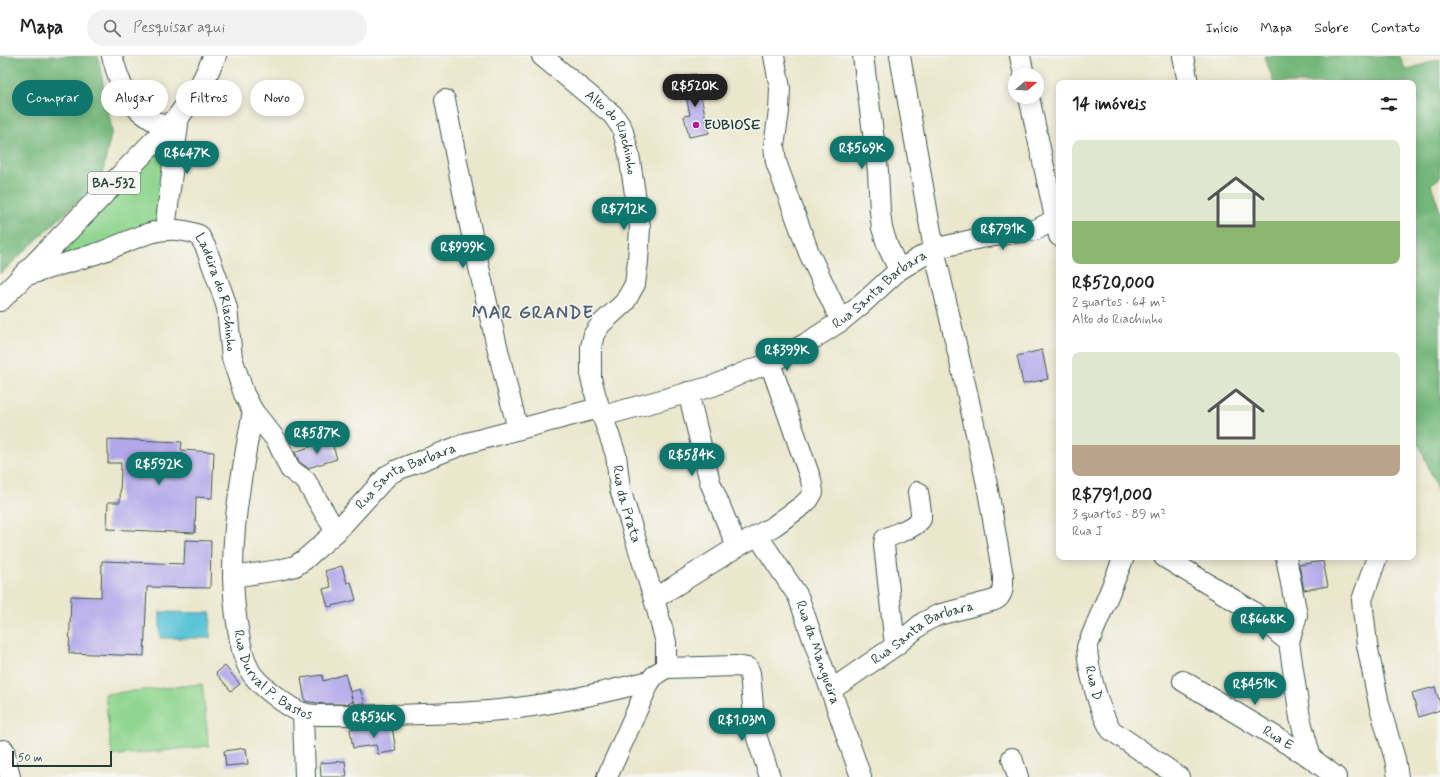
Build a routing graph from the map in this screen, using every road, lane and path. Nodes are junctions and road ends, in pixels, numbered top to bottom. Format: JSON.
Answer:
{"nodes":[{"id":1,"x":112,"y":56,"type":"edge"},
{"id":2,"x":215,"y":56,"type":"edge"},
{"id":3,"x":542,"y":56,"type":"edge"},
{"id":4,"x":774,"y":56,"type":"edge"},
{"id":5,"x":863,"y":56,"type":"edge"},
{"id":6,"x":900,"y":56,"type":"edge"},
{"id":7,"x":1020,"y":56,"type":"edge"},
{"id":8,"x":1183,"y":56,"type":"edge"},
{"id":9,"x":1023,"y":68,"type":"edge"},
{"id":10,"x":1187,"y":80,"type":"edge"},
{"id":11,"x":445,"y":100,"type":"dead end"},
{"id":12,"x":1031,"y":104,"type":"edge"},
{"id":13,"x":174,"y":122,"type":"junction"},
{"id":14,"x":1056,"y":214,"type":"edge"},
{"id":15,"x":1056,"y":223,"type":"edge"},
{"id":16,"x":165,"y":230,"type":"junction"},
{"id":17,"x":934,"y":249,"type":"junction"},
{"id":18,"x":898,"y":270,"type":"junction"},
{"id":19,"x":22,"y":277,"type":"junction"},
{"id":20,"x":0,"y":300,"type":"edge"},
{"id":21,"x":840,"y":321,"type":"junction"},
{"id":22,"x":770,"y":363,"type":"junction"},
{"id":23,"x":688,"y":392,"type":"junction"},
{"id":24,"x":253,"y":411,"type":"junction"},
{"id":25,"x":601,"y":412,"type":"junction"},
{"id":26,"x":518,"y":430,"type":"junction"},
{"id":27,"x":918,"y":492,"type":"dead end"},
{"id":28,"x":336,"y":532,"type":"junction"},
{"id":29,"x":758,"y":536,"type":"junction"},
{"id":30,"x":737,"y":547,"type":"junction"},
{"id":31,"x":1123,"y":560,"type":"edge"},
{"id":32,"x":1169,"y":560,"type":"edge"},
{"id":33,"x":1287,"y":560,"type":"edge"},
{"id":34,"x":1376,"y":560,"type":"edge"},
{"id":35,"x":233,"y":577,"type":"junction"},
{"id":36,"x":654,"y":599,"type":"junction"},
{"id":37,"x":1289,"y":642,"type":"junction"},
{"id":38,"x":895,"y":646,"type":"junction"},
{"id":39,"x":666,"y":668,"type":"junction"},
{"id":40,"x":650,"y":681,"type":"junction"},
{"id":41,"x":1183,"y":681,"type":"dead end"},
{"id":42,"x":832,"y":690,"type":"junction"},
{"id":43,"x":303,"y":713,"type":"junction"},
{"id":44,"x":2,"y":750,"type":"edge"},
{"id":45,"x":1012,"y":758,"type":"dead end"},
{"id":46,"x":1311,"y":758,"type":"junction"},
{"id":47,"x":10,"y":777,"type":"edge"},
{"id":48,"x":305,"y":777,"type":"edge"},
{"id":49,"x":608,"y":777,"type":"edge"},
{"id":50,"x":770,"y":777,"type":"edge"},
{"id":51,"x":861,"y":777,"type":"edge"},
{"id":52,"x":1018,"y":777,"type":"edge"},
{"id":53,"x":1179,"y":777,"type":"edge"},
{"id":54,"x":1336,"y":777,"type":"edge"},
{"id":55,"x":1398,"y":777,"type":"edge"}],
"edges":[{"from":1,"to":13,"type":"street"},
{"from":2,"to":13,"type":"main road","number":"BA-532"},
{"from":3,"to":25,"type":"street","name":"Alto do Riachinho"},
{"from":4,"to":21,"type":"street"},
{"from":5,"to":18,"type":"street"},
{"from":6,"to":17,"type":"street"},
{"from":7,"to":9,"type":"street"},
{"from":8,"to":10,"type":"street"},
{"from":11,"to":26,"type":"street"},
{"from":12,"to":14,"type":"street"},
{"from":13,"to":16,"type":"street"},
{"from":13,"to":19,"type":"main road","number":"BA-532"},
{"from":15,"to":17,"type":"street","name":"Rua Santa Barbara"},
{"from":16,"to":19,"type":"street","name":"Ladeira do Riachinho"},
{"from":16,"to":24,"type":"street","name":"Ladeira do Riachinho"},
{"from":17,"to":18,"type":"street","name":"Rua Santa Barbara"},
{"from":17,"to":38,"type":"street","name":"Rua Santa Barbara"},
{"from":18,"to":21,"type":"street","name":"Rua Santa Barbara"},
{"from":19,"to":20,"type":"main road","number":"BA-532"},
{"from":21,"to":22,"type":"street","name":"Rua Santa Barbara"},
{"from":22,"to":23,"type":"street","name":"Rua Santa Barbara"},
{"from":22,"to":29,"type":"street"},
{"from":23,"to":25,"type":"street","name":"Rua Santa Barbara"},
{"from":23,"to":30,"type":"street"},
{"from":24,"to":28,"type":"street","name":"Ladeira do Riachinho"},
{"from":24,"to":35,"type":"street","name":"Rua Durval P. Bastos"},
{"from":25,"to":26,"type":"street","name":"Rua Santa Barbara"},
{"from":25,"to":36,"type":"street","name":"Rua da Prata"},
{"from":26,"to":28,"type":"street","name":"Rua Santa Barbara"},
{"from":27,"to":38,"type":"street"},
{"from":28,"to":35,"type":"street","name":"Rua Santa Barbara"},
{"from":29,"to":30,"type":"street"},
{"from":29,"to":42,"type":"street","name":"Rua da Mangueira"},
{"from":30,"to":36,"type":"street"},
{"from":31,"to":53,"type":"street","name":"Rua D"},
{"from":32,"to":37,"type":"street"},
{"from":33,"to":37,"type":"street"},
{"from":34,"to":55,"type":"street"},
{"from":35,"to":43,"type":"street","name":"Rua Durval P. Bastos"},
{"from":36,"to":39,"type":"street","name":"Rua da Prata"},
{"from":37,"to":46,"type":"street","name":"Rua E"},
{"from":38,"to":42,"type":"street","name":"Rua Santa Barbara"},
{"from":39,"to":40,"type":"street"},
{"from":39,"to":50,"type":"street"},
{"from":40,"to":43,"type":"street","name":"Rua Durval P. Bastos"},
{"from":40,"to":49,"type":"street"},
{"from":41,"to":46,"type":"street","name":"Rua E"},
{"from":42,"to":51,"type":"street","name":"Rua da Mangueira"},
{"from":43,"to":48,"type":"street"},
{"from":44,"to":47,"type":"street"},
{"from":45,"to":52,"type":"street"},
{"from":46,"to":54,"type":"street","name":"Rua E"}]}
